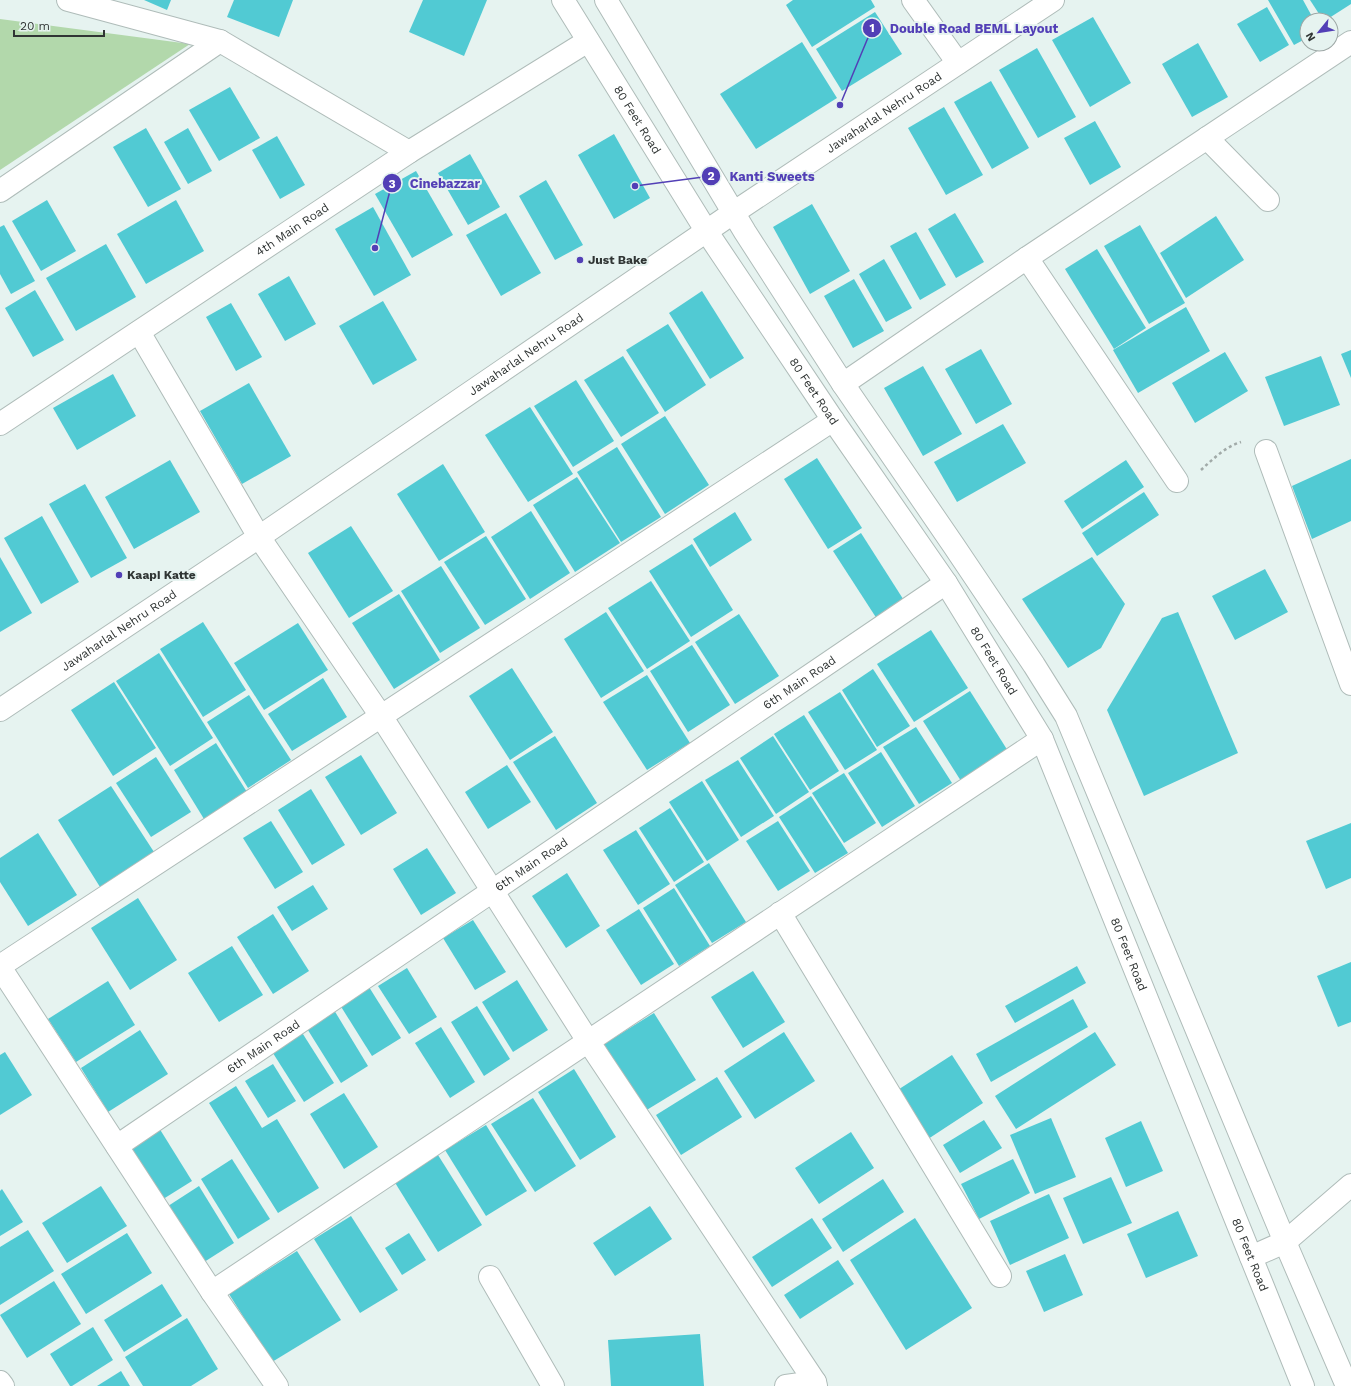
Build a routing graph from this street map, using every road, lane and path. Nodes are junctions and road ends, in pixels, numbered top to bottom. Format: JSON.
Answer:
{"nodes":[{"id":1,"x":68,"y":0,"type":"edge"},
{"id":2,"x":563,"y":0,"type":"edge"},
{"id":3,"x":606,"y":0,"type":"edge"},
{"id":4,"x":913,"y":0,"type":"edge"},
{"id":5,"x":1053,"y":0,"type":"edge"},
{"id":6,"x":220,"y":41,"type":"junction"},
{"id":7,"x":588,"y":41,"type":"junction"},
{"id":8,"x":1351,"y":42,"type":"edge"},
{"id":9,"x":958,"y":63,"type":"junction"},
{"id":10,"x":1207,"y":138,"type":"junction"},
{"id":11,"x":409,"y":152,"type":"junction"},
{"id":12,"x":0,"y":191,"type":"edge"},
{"id":13,"x":1268,"y":200,"type":"dead end"},
{"id":14,"x":733,"y":213,"type":"junction"},
{"id":15,"x":707,"y":232,"type":"junction"},
{"id":16,"x":1027,"y":258,"type":"junction"},
{"id":17,"x":138,"y":332,"type":"junction"},
{"id":18,"x":843,"y":384,"type":"junction"},
{"id":19,"x":832,"y":420,"type":"junction"},
{"id":20,"x":0,"y":424,"type":"edge"},
{"id":21,"x":1266,"y":451,"type":"joint"},
{"id":22,"x":1177,"y":481,"type":"joint"},
{"id":23,"x":259,"y":537,"type":"junction"},
{"id":24,"x":946,"y":583,"type":"junction"},
{"id":25,"x":1351,"y":684,"type":"edge"},
{"id":26,"x":0,"y":710,"type":"edge"},
{"id":27,"x":381,"y":716,"type":"junction"},
{"id":28,"x":1042,"y":739,"type":"junction"},
{"id":29,"x":493,"y":891,"type":"junction"},
{"id":30,"x":780,"y":913,"type":"junction"},
{"id":31,"x":0,"y":967,"type":"edge"},
{"id":32,"x":588,"y":1041,"type":"junction"},
{"id":33,"x":117,"y":1146,"type":"junction"},
{"id":34,"x":1351,"y":1184,"type":"edge"},
{"id":35,"x":1285,"y":1242,"type":"junction"},
{"id":36,"x":1251,"y":1257,"type":"junction"},
{"id":37,"x":1000,"y":1276,"type":"dead end"},
{"id":38,"x":490,"y":1277,"type":"dead end"},
{"id":39,"x":212,"y":1292,"type":"junction"},
{"id":40,"x":0,"y":1382,"type":"edge"},
{"id":41,"x":816,"y":1384,"type":"edge"},
{"id":42,"x":3,"y":1386,"type":"edge"},
{"id":43,"x":277,"y":1386,"type":"edge"},
{"id":44,"x":553,"y":1386,"type":"edge"},
{"id":45,"x":786,"y":1386,"type":"edge"},
{"id":46,"x":1303,"y":1386,"type":"edge"},
{"id":47,"x":1347,"y":1386,"type":"edge"}],
"edges":[{"from":1,"to":6,"type":"street"},
{"from":2,"to":7,"type":"street","name":"80 Feet Road"},
{"from":3,"to":14,"type":"street"},
{"from":4,"to":9,"type":"street"},
{"from":5,"to":9,"type":"street","name":"Jawaharlal Nehru Road"},
{"from":6,"to":11,"type":"street"},
{"from":6,"to":12,"type":"street"},
{"from":7,"to":11,"type":"street","name":"4th Main Road"},
{"from":7,"to":15,"type":"street","name":"80 Feet Road"},
{"from":8,"to":10,"type":"street"},
{"from":9,"to":14,"type":"street","name":"Jawaharlal Nehru Road"},
{"from":10,"to":13,"type":"street"},
{"from":10,"to":16,"type":"street"},
{"from":11,"to":17,"type":"street","name":"4th Main Road"},
{"from":14,"to":15,"type":"street","name":"Jawaharlal Nehru Road"},
{"from":14,"to":18,"type":"street"},
{"from":15,"to":19,"type":"street","name":"80 Feet Road"},
{"from":15,"to":23,"type":"street","name":"Jawaharlal Nehru Road"},
{"from":16,"to":18,"type":"street"},
{"from":16,"to":22,"type":"street"},
{"from":17,"to":20,"type":"street","name":"4th Main Road"},
{"from":17,"to":23,"type":"street"},
{"from":18,"to":35,"type":"street"},
{"from":19,"to":24,"type":"street","name":"80 Feet Road"},
{"from":19,"to":27,"type":"street"},
{"from":21,"to":22,"type":"path"},
{"from":21,"to":25,"type":"street"},
{"from":23,"to":26,"type":"street","name":"Jawaharlal Nehru Road"},
{"from":23,"to":27,"type":"street"},
{"from":24,"to":28,"type":"street","name":"80 Feet Road"},
{"from":24,"to":29,"type":"street","name":"6th Main Road"},
{"from":27,"to":29,"type":"street"},
{"from":27,"to":31,"type":"street"},
{"from":28,"to":30,"type":"street"},
{"from":28,"to":36,"type":"street","name":"80 Feet Road"},
{"from":29,"to":32,"type":"street"},
{"from":29,"to":33,"type":"street","name":"6th Main Road"},
{"from":30,"to":32,"type":"street"},
{"from":30,"to":37,"type":"street"},
{"from":31,"to":33,"type":"street"},
{"from":32,"to":39,"type":"street"},
{"from":32,"to":41,"type":"street"},
{"from":33,"to":39,"type":"street"},
{"from":34,"to":35,"type":"street"},
{"from":35,"to":36,"type":"street"},
{"from":35,"to":47,"type":"street"},
{"from":36,"to":46,"type":"street","name":"80 Feet Road"},
{"from":38,"to":44,"type":"street"},
{"from":39,"to":43,"type":"street"},
{"from":40,"to":42,"type":"street"},
{"from":41,"to":45,"type":"street"}]}
